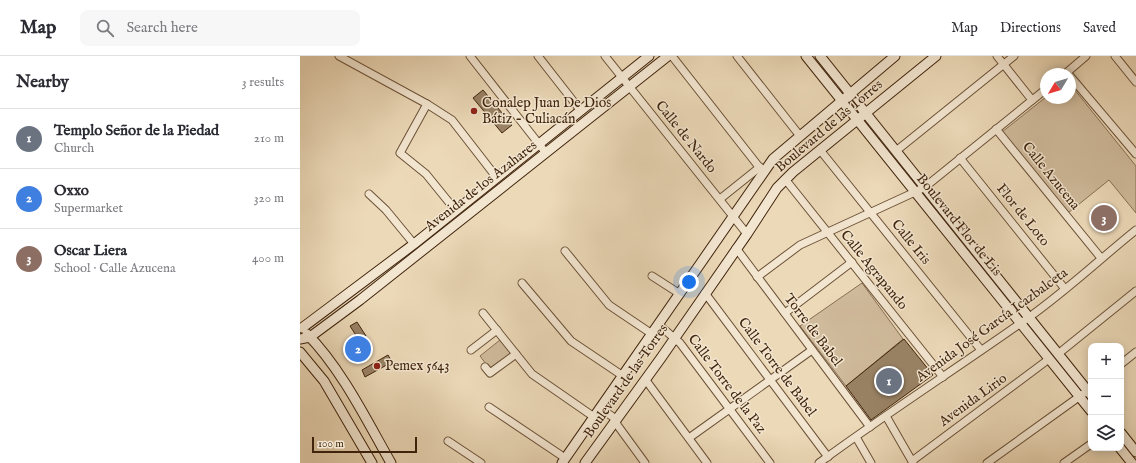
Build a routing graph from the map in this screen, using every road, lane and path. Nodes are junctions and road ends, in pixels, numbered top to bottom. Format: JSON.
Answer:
{"nodes":[{"id":1,"x":339,"y":56,"type":"edge"},
{"id":2,"x":470,"y":56,"type":"edge"},
{"id":3,"x":538,"y":56,"type":"edge"},
{"id":4,"x":604,"y":56,"type":"edge"},
{"id":5,"x":649,"y":56,"type":"edge"},
{"id":6,"x":668,"y":56,"type":"edge"},
{"id":7,"x":672,"y":56,"type":"edge"},
{"id":8,"x":737,"y":56,"type":"edge"},
{"id":9,"x":806,"y":56,"type":"edge"},
{"id":10,"x":820,"y":56,"type":"edge"},
{"id":11,"x":936,"y":56,"type":"edge"},
{"id":12,"x":997,"y":56,"type":"edge"},
{"id":13,"x":1014,"y":56,"type":"edge"},
{"id":14,"x":1086,"y":56,"type":"edge"},
{"id":15,"x":1116,"y":56,"type":"edge"},
{"id":16,"x":893,"y":57,"type":"edge"},
{"id":17,"x":1004,"y":64,"type":"junction"},
{"id":18,"x":1074,"y":68,"type":"edge"},
{"id":19,"x":622,"y":78,"type":"junction"},
{"id":20,"x":1136,"y":82,"type":"edge"},
{"id":21,"x":1076,"y":83,"type":"edge"},
{"id":22,"x":629,"y":87,"type":"junction"},
{"id":23,"x":850,"y":93,"type":"junction"},
{"id":24,"x":1040,"y":94,"type":"edge"},
{"id":25,"x":841,"y":100,"type":"junction"},
{"id":26,"x":1032,"y":100,"type":"junction"},
{"id":27,"x":427,"y":104,"type":"junction"},
{"id":28,"x":581,"y":110,"type":"junction"},
{"id":29,"x":866,"y":113,"type":"junction"},
{"id":30,"x":857,"y":120,"type":"junction"},
{"id":31,"x":996,"y":129,"type":"junction"},
{"id":32,"x":800,"y":136,"type":"junction"},
{"id":33,"x":539,"y":144,"type":"junction"},
{"id":34,"x":820,"y":150,"type":"junction"},
{"id":35,"x":896,"y":151,"type":"junction"},
{"id":36,"x":546,"y":153,"type":"junction"},
{"id":37,"x":1136,"y":154,"type":"edge"},
{"id":38,"x":960,"y":158,"type":"junction"},
{"id":39,"x":762,"y":170,"type":"junction"},
{"id":40,"x":497,"y":178,"type":"junction"},
{"id":41,"x":785,"y":179,"type":"junction"},
{"id":42,"x":925,"y":187,"type":"junction"},
{"id":43,"x":915,"y":192,"type":"junction"},
{"id":44,"x":369,"y":194,"type":"dead end"},
{"id":45,"x":720,"y":199,"type":"junction"},
{"id":46,"x":456,"y":211,"type":"junction"},
{"id":47,"x":871,"y":213,"type":"junction"},
{"id":48,"x":733,"y":216,"type":"junction"},
{"id":49,"x":1136,"y":230,"type":"edge"},
{"id":50,"x":828,"y":233,"type":"junction"},
{"id":51,"x":747,"y":234,"type":"junction"},
{"id":52,"x":414,"y":244,"type":"junction"},
{"id":53,"x":736,"y":248,"type":"junction"},
{"id":54,"x":565,"y":251,"type":"dead end"},
{"id":55,"x":1101,"y":258,"type":"junction"},
{"id":56,"x":852,"y":262,"type":"junction"},
{"id":57,"x":652,"y":276,"type":"dead end"},
{"id":58,"x":757,"y":276,"type":"junction"},
{"id":59,"x":522,"y":283,"type":"dead end"},
{"id":60,"x":1065,"y":289,"type":"junction"},
{"id":61,"x":1136,"y":291,"type":"edge"},
{"id":62,"x":705,"y":293,"type":"junction"},
{"id":63,"x":680,"y":294,"type":"junction"},
{"id":64,"x":483,"y":313,"type":"dead end"},
{"id":65,"x":785,"y":313,"type":"junction"},
{"id":66,"x":1029,"y":317,"type":"junction"},
{"id":67,"x":1020,"y":323,"type":"junction"},
{"id":68,"x":659,"y":325,"type":"junction"},
{"id":69,"x":301,"y":328,"type":"edge"},
{"id":70,"x":497,"y":330,"type":"junction"},
{"id":71,"x":652,"y":334,"type":"junction"},
{"id":72,"x":310,"y":337,"type":"junction"},
{"id":73,"x":674,"y":337,"type":"junction"},
{"id":74,"x":300,"y":338,"type":"edge"},
{"id":75,"x":471,"y":350,"type":"dead end"},
{"id":76,"x":812,"y":350,"type":"junction"},
{"id":77,"x":981,"y":350,"type":"junction"},
{"id":78,"x":300,"y":352,"type":"edge"},
{"id":79,"x":1136,"y":352,"type":"edge"},
{"id":80,"x":516,"y":354,"type":"junction"},
{"id":81,"x":1058,"y":354,"type":"junction"},
{"id":82,"x":1049,"y":360,"type":"junction"},
{"id":83,"x":1124,"y":362,"type":"edge"},
{"id":84,"x":485,"y":367,"type":"dead end"},
{"id":85,"x":623,"y":376,"type":"junction"},
{"id":86,"x":943,"y":377,"type":"junction"},
{"id":87,"x":645,"y":379,"type":"junction"},
{"id":88,"x":770,"y":380,"type":"junction"},
{"id":89,"x":1088,"y":389,"type":"edge"},
{"id":90,"x":1088,"y":392,"type":"edge"},
{"id":91,"x":1079,"y":396,"type":"junction"},
{"id":92,"x":489,"y":407,"type":"dead end"},
{"id":93,"x":1088,"y":407,"type":"edge"},
{"id":94,"x":600,"y":408,"type":"junction"},
{"id":95,"x":729,"y":409,"type":"junction"},
{"id":96,"x":886,"y":416,"type":"junction"},
{"id":97,"x":594,"y":417,"type":"junction"},
{"id":98,"x":615,"y":421,"type":"junction"},
{"id":99,"x":870,"y":427,"type":"junction"},
{"id":100,"x":856,"y":437,"type":"junction"},
{"id":101,"x":1124,"y":437,"type":"edge"},
{"id":102,"x":689,"y":438,"type":"junction"},
{"id":103,"x":448,"y":441,"type":"dead end"},
{"id":104,"x":1088,"y":446,"type":"edge"},
{"id":105,"x":1122,"y":451,"type":"edge"},
{"id":106,"x":1136,"y":452,"type":"edge"},
{"id":107,"x":563,"y":460,"type":"edge"},
{"id":108,"x":824,"y":461,"type":"edge"},
{"id":109,"x":913,"y":462,"type":"edge"},
{"id":110,"x":372,"y":463,"type":"edge"},
{"id":111,"x":391,"y":463,"type":"edge"},
{"id":112,"x":481,"y":463,"type":"edge"},
{"id":113,"x":585,"y":463,"type":"edge"},
{"id":114,"x":645,"y":463,"type":"edge"},
{"id":115,"x":707,"y":463,"type":"edge"},
{"id":116,"x":770,"y":463,"type":"edge"},
{"id":117,"x":871,"y":463,"type":"edge"},
{"id":118,"x":987,"y":463,"type":"edge"},
{"id":119,"x":1064,"y":463,"type":"edge"},
{"id":120,"x":1132,"y":463,"type":"edge"}],
"edges":[{"from":1,"to":27,"type":"street"},
{"from":2,"to":33,"type":"street"},
{"from":3,"to":28,"type":"street"},
{"from":4,"to":19,"type":"street","name":"Calle de Nardo"},
{"from":5,"to":19,"type":"street","name":"Avenida de los Azahares"},
{"from":6,"to":22,"type":"street","name":"Avenida de los Azahares"},
{"from":7,"to":39,"type":"street"},
{"from":8,"to":32,"type":"street"},
{"from":9,"to":25,"type":"street","name":"Boulevard Flor de Lis"},
{"from":10,"to":23,"type":"street","name":"Boulevard Flor de Lis"},
{"from":11,"to":29,"type":"street","name":"Boulevard de las Torres"},
{"from":12,"to":17,"type":"street"},
{"from":13,"to":17,"type":"street"},
{"from":14,"to":18,"type":"street"},
{"from":15,"to":20,"type":"street"},
{"from":16,"to":23,"type":"street","name":"Boulevard de las Torres"},
{"from":17,"to":26,"type":"street"},
{"from":17,"to":35,"type":"street"},
{"from":19,"to":22,"type":"street","name":"Calle de Nardo"},
{"from":19,"to":28,"type":"street","name":"Avenida de los Azahares"},
{"from":21,"to":37,"type":"street"},
{"from":22,"to":36,"type":"street","name":"Avenida de los Azahares"},
{"from":22,"to":45,"type":"street","name":"Calle de Nardo"},
{"from":23,"to":25,"type":"street","name":"Boulevard de las Torres"},
{"from":23,"to":29,"type":"street","name":"Boulevard Flor de Lis"},
{"from":24,"to":26,"type":"street"},
{"from":25,"to":30,"type":"street","name":"Boulevard Flor de Lis"},
{"from":25,"to":32,"type":"street","name":"Boulevard de las Torres"},
{"from":26,"to":31,"type":"street"},
{"from":27,"to":40,"type":"street"},
{"from":27,"to":46,"type":"street"},
{"from":28,"to":33,"type":"street","name":"Avenida de los Azahares"},
{"from":29,"to":30,"type":"street","name":"Boulevard de las Torres"},
{"from":29,"to":35,"type":"street","name":"Boulevard Flor de Lis"},
{"from":30,"to":34,"type":"street","name":"Boulevard de las Torres"},
{"from":30,"to":43,"type":"street","name":"Boulevard Flor de Lis"},
{"from":31,"to":38,"type":"street"},
{"from":31,"to":55,"type":"street","name":"Calle Azucena"},
{"from":32,"to":39,"type":"street","name":"Boulevard de las Torres"},
{"from":33,"to":36,"type":"street"},
{"from":33,"to":40,"type":"street","name":"Avenida de los Azahares"},
{"from":34,"to":41,"type":"street","name":"Boulevard de las Torres"},
{"from":34,"to":47,"type":"street","name":"Calle Iris"},
{"from":35,"to":42,"type":"street","name":"Boulevard Flor de Lis"},
{"from":36,"to":72,"type":"street","name":"Avenida de los Azahares"},
{"from":38,"to":42,"type":"street"},
{"from":38,"to":60,"type":"street","name":"Flor de Loto"},
{"from":39,"to":45,"type":"street"},
{"from":39,"to":48,"type":"street","name":"Boulevard de las Torres"},
{"from":40,"to":46,"type":"street","name":"Avenida de los Azahares"},
{"from":41,"to":50,"type":"street","name":"Calle Agrapando"},
{"from":41,"to":51,"type":"street","name":"Boulevard de las Torres"},
{"from":42,"to":43,"type":"street"},
{"from":42,"to":66,"type":"street","name":"Boulevard Flor de Lis"},
{"from":43,"to":47,"type":"street"},
{"from":43,"to":67,"type":"street","name":"Boulevard Flor de Lis"},
{"from":44,"to":52,"type":"street"},
{"from":45,"to":48,"type":"street","name":"Calle de Nardo"},
{"from":46,"to":52,"type":"street","name":"Avenida de los Azahares"},
{"from":47,"to":50,"type":"street"},
{"from":47,"to":77,"type":"street","name":"Calle Iris"},
{"from":48,"to":51,"type":"street","name":"Calle de Nardo"},
{"from":48,"to":63,"type":"street","name":"Boulevard de las Torres"},
{"from":49,"to":55,"type":"street","name":"Avenida José García Icazbalceta"},
{"from":50,"to":56,"type":"street","name":"Calle Agrapando"},
{"from":50,"to":58,"type":"street"},
{"from":51,"to":53,"type":"street","name":"Boulevard de las Torres"},
{"from":52,"to":69,"type":"street","name":"Avenida de los Azahares"},
{"from":53,"to":58,"type":"street","name":"Torre de Babel"},
{"from":53,"to":62,"type":"street","name":"Boulevard de las Torres"},
{"from":54,"to":71,"type":"street"},
{"from":55,"to":60,"type":"street","name":"Avenida José García Icazbalceta"},
{"from":56,"to":65,"type":"street"},
{"from":56,"to":86,"type":"street","name":"Calle Agrapando"},
{"from":57,"to":63,"type":"street"},
{"from":58,"to":65,"type":"street","name":"Torre de Babel"},
{"from":59,"to":85,"type":"street"},
{"from":60,"to":66,"type":"street","name":"Avenida José García Icazbalceta"},
{"from":61,"to":81,"type":"street"},
{"from":62,"to":73,"type":"street","name":"Boulevard de las Torres"},
{"from":62,"to":88,"type":"street","name":"Calle Torre de Babel"},
{"from":63,"to":68,"type":"street","name":"Boulevard de las Torres"},
{"from":64,"to":70,"type":"street"},
{"from":65,"to":76,"type":"street","name":"Torre de Babel"},
{"from":66,"to":67,"type":"street","name":"Avenida José García Icazbalceta"},
{"from":66,"to":81,"type":"street","name":"Boulevard Flor de Lis"},
{"from":67,"to":77,"type":"street","name":"Avenida José García Icazbalceta"},
{"from":67,"to":82,"type":"street","name":"Boulevard Flor de Lis"},
{"from":68,"to":71,"type":"street","name":"Boulevard de las Torres"},
{"from":68,"to":73,"type":"street","name":"Calle Torre de la Paz"},
{"from":69,"to":72,"type":"street"},
{"from":70,"to":75,"type":"street"},
{"from":70,"to":80,"type":"street"},
{"from":71,"to":85,"type":"street","name":"Boulevard de las Torres"},
{"from":72,"to":74,"type":"street"},
{"from":72,"to":111,"type":"street"},
{"from":73,"to":87,"type":"street","name":"Boulevard de las Torres"},
{"from":73,"to":95,"type":"street","name":"Calle Torre de la Paz"},
{"from":76,"to":88,"type":"street"},
{"from":76,"to":99,"type":"street","name":"Torre de Babel"},
{"from":77,"to":86,"type":"street","name":"Avenida José García Icazbalceta"},
{"from":78,"to":110,"type":"street"},
{"from":79,"to":83,"type":"street"},
{"from":80,"to":84,"type":"street"},
{"from":80,"to":97,"type":"street"},
{"from":81,"to":89,"type":"street","name":"Boulevard Flor de Lis"},
{"from":82,"to":91,"type":"street","name":"Boulevard Flor de Lis"},
{"from":82,"to":109,"type":"street","name":"Avenida Lirio"},
{"from":85,"to":94,"type":"street","name":"Boulevard de las Torres"},
{"from":86,"to":96,"type":"street","name":"Avenida José García Icazbalceta"},
{"from":87,"to":98,"type":"street","name":"Boulevard de las Torres"},
{"from":87,"to":102,"type":"street"},
{"from":88,"to":95,"type":"street"},
{"from":88,"to":108,"type":"street","name":"Calle Torre de Babel"},
{"from":90,"to":91,"type":"street"},
{"from":91,"to":93,"type":"street","name":"Boulevard Flor de Lis"},
{"from":91,"to":118,"type":"street"},
{"from":92,"to":107,"type":"street"},
{"from":94,"to":97,"type":"street","name":"Boulevard de las Torres"},
{"from":94,"to":98,"type":"street"},
{"from":95,"to":102,"type":"street"},
{"from":95,"to":116,"type":"street","name":"Calle Torre de la Paz"},
{"from":96,"to":99,"type":"street","name":"Avenida José García Icazbalceta"},
{"from":96,"to":109,"type":"street"},
{"from":97,"to":107,"type":"street","name":"Boulevard de las Torres"},
{"from":98,"to":113,"type":"street","name":"Boulevard de las Torres"},
{"from":98,"to":114,"type":"street"},
{"from":99,"to":100,"type":"street","name":"Avenida José García Icazbalceta"},
{"from":100,"to":108,"type":"street","name":"Avenida José García Icazbalceta"},
{"from":100,"to":117,"type":"street"},
{"from":101,"to":106,"type":"street"},
{"from":102,"to":115,"type":"street"},
{"from":103,"to":112,"type":"street"},
{"from":104,"to":119,"type":"street"},
{"from":105,"to":120,"type":"street"}]}
